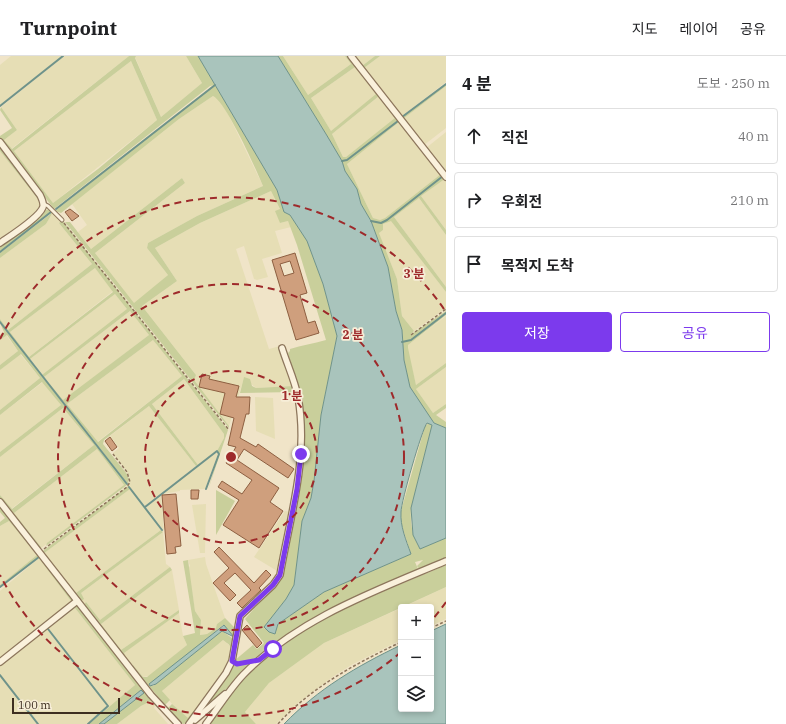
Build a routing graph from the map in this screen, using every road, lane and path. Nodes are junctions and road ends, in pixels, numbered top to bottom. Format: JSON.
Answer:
{"nodes":[{"id":1,"x":350,"y":56,"type":"edge"},
{"id":2,"x":0,"y":142,"type":"edge"},
{"id":3,"x":446,"y":177,"type":"edge"},
{"id":4,"x":44,"y":204,"type":"junction"},
{"id":5,"x":62,"y":220,"type":"joint"},
{"id":6,"x":0,"y":243,"type":"edge"},
{"id":7,"x":446,"y":309,"type":"edge"},
{"id":8,"x":411,"y":335,"type":"dead end"},
{"id":9,"x":282,"y":348,"type":"dead end"},
{"id":10,"x":229,"y":430,"type":"dead end"},
{"id":11,"x":113,"y":454,"type":"dead end"},
{"id":12,"x":0,"y":502,"type":"edge"},
{"id":13,"x":39,"y":553,"type":"junction"},
{"id":14,"x":446,"y":561,"type":"edge"},
{"id":15,"x":77,"y":601,"type":"junction"},
{"id":16,"x":446,"y":621,"type":"edge"},
{"id":17,"x":434,"y":627,"type":"edge"},
{"id":18,"x":398,"y":643,"type":"edge"},
{"id":19,"x":259,"y":660,"type":"junction"},
{"id":20,"x":232,"y":661,"type":"junction"},
{"id":21,"x":0,"y":662,"type":"edge"},
{"id":22,"x":233,"y":687,"type":"junction"},
{"id":23,"x":178,"y":724,"type":"edge"},
{"id":24,"x":190,"y":724,"type":"edge"},
{"id":25,"x":206,"y":724,"type":"edge"},
{"id":26,"x":278,"y":724,"type":"edge"}],
"edges":[{"from":1,"to":3,"type":"street"},
{"from":2,"to":4,"type":"street"},
{"from":4,"to":5,"type":"lane"},
{"from":4,"to":6,"type":"street"},
{"from":5,"to":10,"type":"path"},
{"from":7,"to":8,"type":"path"},
{"from":9,"to":20,"type":"street"},
{"from":11,"to":13,"type":"path"},
{"from":12,"to":13,"type":"street"},
{"from":13,"to":15,"type":"street"},
{"from":14,"to":19,"type":"street"},
{"from":15,"to":21,"type":"street"},
{"from":15,"to":23,"type":"street"},
{"from":16,"to":17,"type":"path"},
{"from":18,"to":26,"type":"path"},
{"from":19,"to":20,"type":"path"},
{"from":19,"to":22,"type":"street"},
{"from":20,"to":24,"type":"street"},
{"from":22,"to":24,"type":"street"},
{"from":22,"to":25,"type":"street"}]}
